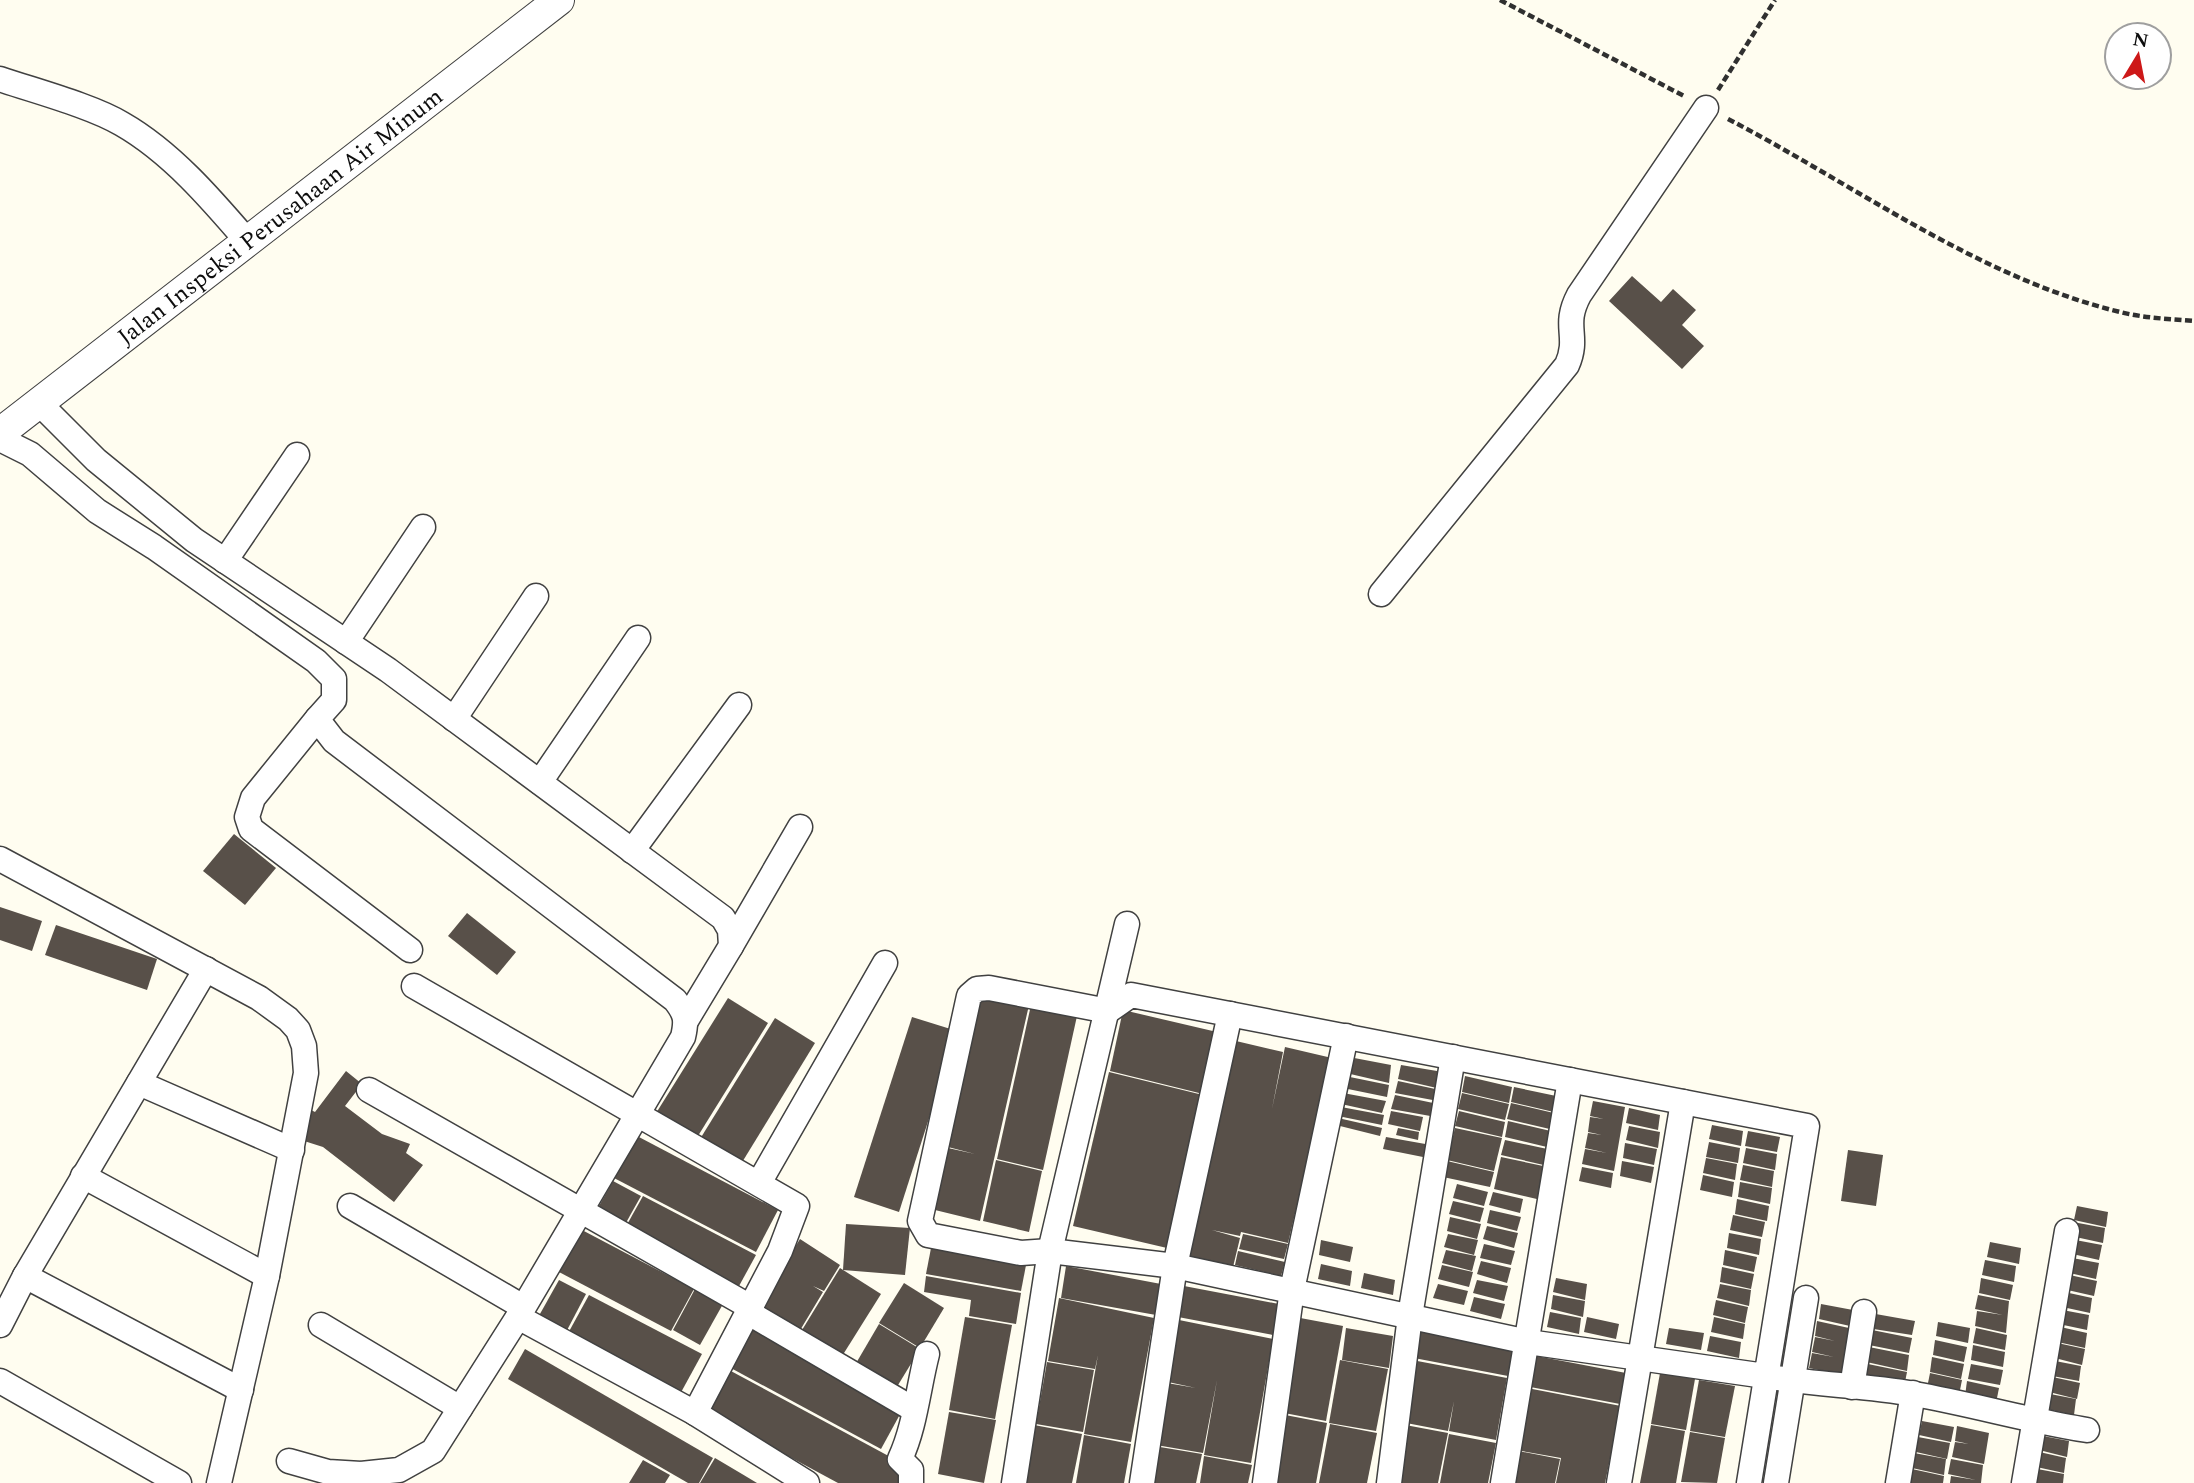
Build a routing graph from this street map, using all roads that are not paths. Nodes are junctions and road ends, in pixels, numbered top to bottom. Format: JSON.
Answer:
{"nodes":[{"id":1,"x":559,"y":0,"type":"edge"},
{"id":2,"x":0,"y":79,"type":"edge"},
{"id":3,"x":1706,"y":108,"type":"road end"},
{"id":4,"x":248,"y":242,"type":"junction"},
{"id":5,"x":40,"y":402,"type":"junction"},
{"id":6,"x":0,"y":433,"type":"edge"},
{"id":7,"x":0,"y":439,"type":"edge"},
{"id":8,"x":297,"y":456,"type":"dead end"},
{"id":9,"x":424,"y":527,"type":"dead end"},
{"id":10,"x":225,"y":561,"type":"junction"},
{"id":11,"x":1381,"y":594,"type":"dead end"},
{"id":12,"x":536,"y":596,"type":"dead end"},
{"id":13,"x":638,"y":638,"type":"dead end"},
{"id":14,"x":346,"y":642,"type":"junction"},
{"id":15,"x":739,"y":705,"type":"dead end"},
{"id":16,"x":317,"y":719,"type":"junction"},
{"id":17,"x":454,"y":719,"type":"junction"},
{"id":18,"x":540,"y":782,"type":"junction"},
{"id":19,"x":800,"y":827,"type":"dead end"},
{"id":20,"x":632,"y":851,"type":"junction"},
{"id":21,"x":0,"y":859,"type":"edge"},
{"id":22,"x":1127,"y":924,"type":"dead end"},
{"id":23,"x":731,"y":946,"type":"junction"},
{"id":24,"x":410,"y":950,"type":"dead end"},
{"id":25,"x":885,"y":963,"type":"dead end"},
{"id":26,"x":205,"y":969,"type":"junction"},
{"id":27,"x":414,"y":986,"type":"dead end"},
{"id":28,"x":1108,"y":1011,"type":"junction"},
{"id":29,"x":1230,"y":1014,"type":"junction"},
{"id":30,"x":687,"y":1019,"type":"junction"},
{"id":31,"x":1346,"y":1036,"type":"junction"},
{"id":32,"x":1453,"y":1058,"type":"junction"},
{"id":33,"x":1570,"y":1080,"type":"junction"},
{"id":34,"x":139,"y":1083,"type":"junction"},
{"id":35,"x":369,"y":1090,"type":"dead end"},
{"id":36,"x":1683,"y":1102,"type":"junction"},
{"id":37,"x":636,"y":1114,"type":"junction"},
{"id":38,"x":292,"y":1150,"type":"junction"},
{"id":39,"x":83,"y":1176,"type":"junction"},
{"id":40,"x":759,"y":1183,"type":"junction"},
{"id":41,"x":350,"y":1206,"type":"dead end"},
{"id":42,"x":579,"y":1209,"type":"junction"},
{"id":43,"x":2067,"y":1231,"type":"dead end"},
{"id":44,"x":1050,"y":1251,"type":"junction"},
{"id":45,"x":1175,"y":1266,"type":"junction"},
{"id":46,"x":25,"y":1276,"type":"junction"},
{"id":47,"x":267,"y":1276,"type":"junction"},
{"id":48,"x":1292,"y":1290,"type":"junction"},
{"id":49,"x":1806,"y":1298,"type":"dead end"},
{"id":50,"x":751,"y":1311,"type":"junction"},
{"id":51,"x":520,"y":1312,"type":"junction"},
{"id":52,"x":1864,"y":1312,"type":"dead end"},
{"id":53,"x":1410,"y":1316,"type":"junction"},
{"id":54,"x":0,"y":1325,"type":"edge"},
{"id":55,"x":321,"y":1325,"type":"dead end"},
{"id":56,"x":1528,"y":1342,"type":"junction"},
{"id":57,"x":927,"y":1354,"type":"dead end"},
{"id":58,"x":1638,"y":1359,"type":"junction"},
{"id":59,"x":1765,"y":1376,"type":"junction"},
{"id":60,"x":0,"y":1381,"type":"edge"},
{"id":61,"x":1793,"y":1381,"type":"junction"},
{"id":62,"x":1852,"y":1387,"type":"junction"},
{"id":63,"x":241,"y":1390,"type":"junction"},
{"id":64,"x":1913,"y":1393,"type":"junction"},
{"id":65,"x":460,"y":1408,"type":"junction"},
{"id":66,"x":913,"y":1409,"type":"junction"},
{"id":67,"x":695,"y":1413,"type":"junction"},
{"id":68,"x":2036,"y":1422,"type":"junction"},
{"id":69,"x":2087,"y":1430,"type":"dead end"},
{"id":70,"x":289,"y":1461,"type":"dead end"},
{"id":71,"x":179,"y":1483,"type":"edge"},
{"id":72,"x":219,"y":1483,"type":"edge"},
{"id":73,"x":807,"y":1483,"type":"edge"},
{"id":74,"x":911,"y":1483,"type":"edge"},
{"id":75,"x":1014,"y":1483,"type":"edge"},
{"id":76,"x":1142,"y":1483,"type":"edge"},
{"id":77,"x":1265,"y":1483,"type":"edge"},
{"id":78,"x":1389,"y":1483,"type":"edge"},
{"id":79,"x":1503,"y":1483,"type":"edge"},
{"id":80,"x":1619,"y":1483,"type":"edge"},
{"id":81,"x":1749,"y":1483,"type":"edge"},
{"id":82,"x":1776,"y":1483,"type":"edge"},
{"id":83,"x":1898,"y":1483,"type":"edge"},
{"id":84,"x":2024,"y":1483,"type":"edge"}],
"edges":[{"from":1,"to":4,"type":"street","name":"Jalan Inspeksi Perusahaan Air Minum"},
{"from":2,"to":4,"type":"street"},
{"from":3,"to":11,"type":"street"},
{"from":4,"to":5,"type":"street","name":"Jalan Inspeksi Perusahaan Air Minum"},
{"from":5,"to":6,"type":"street","name":"Jalan Inspeksi Perusahaan Air Minum"},
{"from":5,"to":10,"type":"street"},
{"from":7,"to":16,"type":"street"},
{"from":8,"to":10,"type":"street"},
{"from":9,"to":14,"type":"street"},
{"from":10,"to":14,"type":"street"},
{"from":12,"to":17,"type":"street"},
{"from":13,"to":18,"type":"street"},
{"from":14,"to":17,"type":"street"},
{"from":15,"to":20,"type":"street"},
{"from":16,"to":24,"type":"street"},
{"from":16,"to":30,"type":"street"},
{"from":17,"to":18,"type":"street"},
{"from":18,"to":20,"type":"street"},
{"from":19,"to":23,"type":"street"},
{"from":20,"to":23,"type":"street"},
{"from":21,"to":26,"type":"street"},
{"from":22,"to":28,"type":"street"},
{"from":23,"to":30,"type":"street"},
{"from":25,"to":40,"type":"street"},
{"from":26,"to":34,"type":"street"},
{"from":26,"to":38,"type":"street"},
{"from":27,"to":37,"type":"street"},
{"from":28,"to":29,"type":"street"},
{"from":28,"to":44,"type":"street"},
{"from":28,"to":44,"type":"street"},
{"from":29,"to":31,"type":"street"},
{"from":29,"to":45,"type":"street"},
{"from":30,"to":37,"type":"street"},
{"from":31,"to":32,"type":"street"},
{"from":31,"to":48,"type":"street"},
{"from":32,"to":33,"type":"street"},
{"from":32,"to":53,"type":"street"},
{"from":33,"to":36,"type":"street"},
{"from":33,"to":56,"type":"street"},
{"from":34,"to":38,"type":"street"},
{"from":34,"to":39,"type":"street"},
{"from":35,"to":42,"type":"street"},
{"from":36,"to":58,"type":"street"},
{"from":36,"to":59,"type":"street"},
{"from":37,"to":40,"type":"street"},
{"from":37,"to":42,"type":"street"},
{"from":38,"to":47,"type":"street"},
{"from":39,"to":46,"type":"street"},
{"from":39,"to":47,"type":"street"},
{"from":40,"to":50,"type":"street"},
{"from":41,"to":51,"type":"street"},
{"from":42,"to":50,"type":"street"},
{"from":42,"to":51,"type":"street"},
{"from":43,"to":68,"type":"street"},
{"from":44,"to":45,"type":"street"},
{"from":44,"to":75,"type":"street"},
{"from":45,"to":48,"type":"street"},
{"from":45,"to":76,"type":"street"},
{"from":46,"to":54,"type":"street"},
{"from":46,"to":63,"type":"street"},
{"from":47,"to":63,"type":"street"},
{"from":48,"to":53,"type":"street"},
{"from":48,"to":77,"type":"street"},
{"from":49,"to":61,"type":"street"},
{"from":50,"to":66,"type":"street"},
{"from":50,"to":67,"type":"street"},
{"from":51,"to":65,"type":"street"},
{"from":51,"to":67,"type":"street"},
{"from":52,"to":62,"type":"street"},
{"from":53,"to":56,"type":"street"},
{"from":53,"to":78,"type":"street"},
{"from":55,"to":65,"type":"street"},
{"from":56,"to":58,"type":"street"},
{"from":56,"to":79,"type":"street"},
{"from":57,"to":66,"type":"street"},
{"from":58,"to":59,"type":"street"},
{"from":58,"to":80,"type":"street"},
{"from":59,"to":61,"type":"street"},
{"from":59,"to":81,"type":"street"},
{"from":60,"to":71,"type":"street"},
{"from":61,"to":62,"type":"street"},
{"from":61,"to":82,"type":"street"},
{"from":62,"to":64,"type":"street"},
{"from":63,"to":72,"type":"street"},
{"from":64,"to":68,"type":"street"},
{"from":64,"to":83,"type":"street"},
{"from":65,"to":70,"type":"street"},
{"from":66,"to":74,"type":"street"},
{"from":67,"to":73,"type":"street"},
{"from":68,"to":69,"type":"street"},
{"from":68,"to":84,"type":"street"}]}
